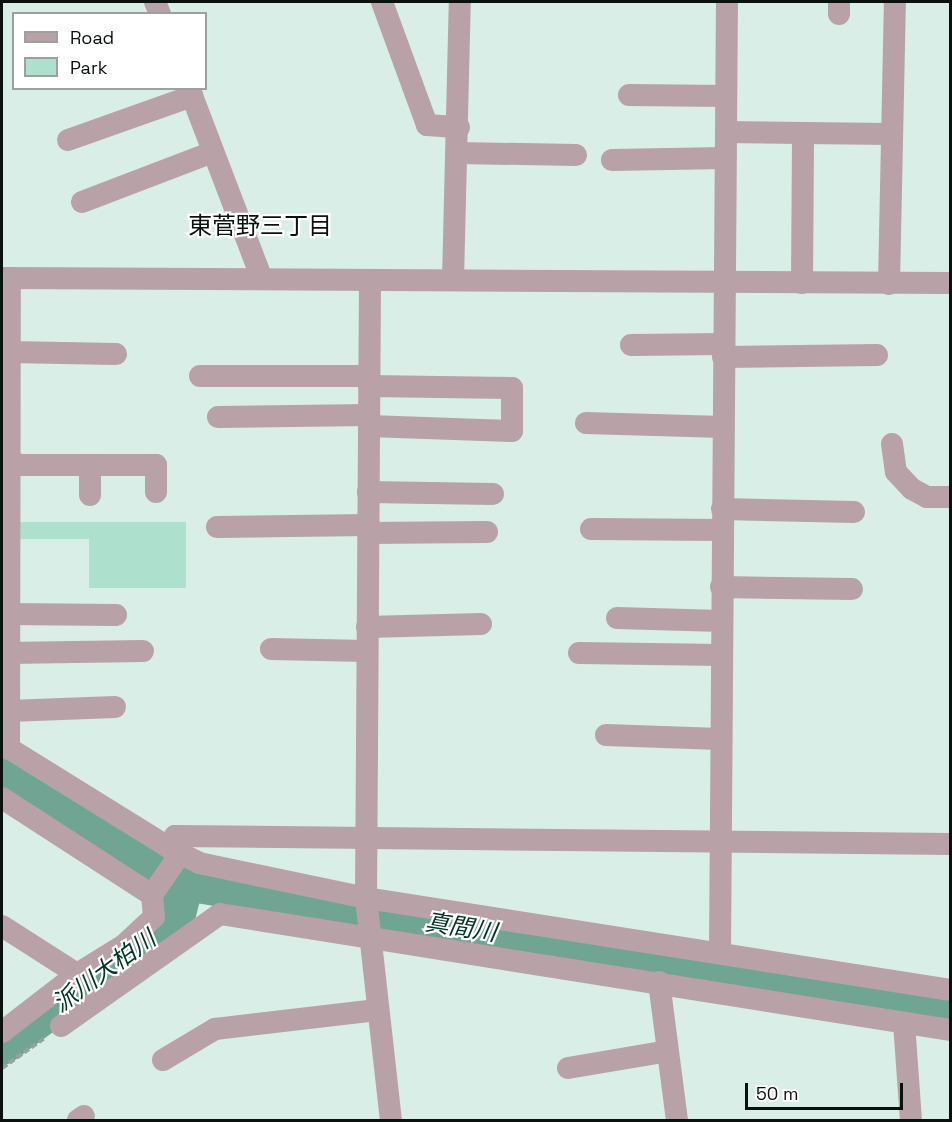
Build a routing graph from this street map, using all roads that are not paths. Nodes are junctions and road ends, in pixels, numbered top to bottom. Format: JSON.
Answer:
{"nodes":[{"id":1,"x":382,"y":2,"type":"edge"},
{"id":2,"x":460,"y":2,"type":"edge"},
{"id":3,"x":727,"y":2,"type":"edge"},
{"id":4,"x":895,"y":2,"type":"edge"},
{"id":5,"x":190,"y":92,"type":"edge"},
{"id":6,"x":629,"y":95,"type":"dead end"},
{"id":7,"x":726,"y":96,"type":"junction"},
{"id":8,"x":459,"y":127,"type":"junction"},
{"id":9,"x":726,"y":132,"type":"junction"},
{"id":10,"x":803,"y":133,"type":"junction"},
{"id":11,"x":889,"y":134,"type":"junction"},
{"id":12,"x":68,"y":140,"type":"dead end"},
{"id":13,"x":213,"y":152,"type":"junction"},
{"id":14,"x":458,"y":153,"type":"junction"},
{"id":15,"x":576,"y":155,"type":"dead end"},
{"id":16,"x":725,"y":158,"type":"junction"},
{"id":17,"x":612,"y":160,"type":"dead end"},
{"id":18,"x":82,"y":202,"type":"dead end"},
{"id":19,"x":261,"y":277,"type":"junction"},
{"id":20,"x":6,"y":278,"type":"edge"},
{"id":21,"x":453,"y":280,"type":"junction"},
{"id":22,"x":370,"y":281,"type":"junction"},
{"id":23,"x":724,"y":282,"type":"junction"},
{"id":24,"x":802,"y":283,"type":"junction"},
{"id":25,"x":951,"y":283,"type":"edge"},
{"id":26,"x":889,"y":284,"type":"junction"},
{"id":27,"x":631,"y":345,"type":"dead end"},
{"id":28,"x":723,"y":350,"type":"junction"},
{"id":29,"x":9,"y":352,"type":"junction"},
{"id":30,"x":116,"y":354,"type":"dead end"},
{"id":31,"x":877,"y":355,"type":"dead end"},
{"id":32,"x":200,"y":376,"type":"dead end"},
{"id":33,"x":369,"y":380,"type":"junction"},
{"id":34,"x":218,"y":417,"type":"dead end"},
{"id":35,"x":369,"y":421,"type":"junction"},
{"id":36,"x":586,"y":423,"type":"dead end"},
{"id":37,"x":723,"y":428,"type":"junction"},
{"id":38,"x":892,"y":444,"type":"dead end"},
{"id":39,"x":6,"y":459,"type":"edge"},
{"id":40,"x":90,"y":465,"type":"junction"},
{"id":41,"x":156,"y":492,"type":"dead end"},
{"id":42,"x":368,"y":492,"type":"junction"},
{"id":43,"x":90,"y":495,"type":"dead end"},
{"id":44,"x":493,"y":495,"type":"dead end"},
{"id":45,"x":951,"y":497,"type":"edge"},
{"id":46,"x":854,"y":512,"type":"dead end"},
{"id":47,"x":722,"y":520,"type":"junction"},
{"id":48,"x":217,"y":526,"type":"dead end"},
{"id":49,"x":368,"y":529,"type":"junction"},
{"id":50,"x":591,"y":529,"type":"dead end"},
{"id":51,"x":487,"y":532,"type":"dead end"},
{"id":52,"x":721,"y":587,"type":"junction"},
{"id":53,"x":852,"y":588,"type":"dead end"},
{"id":54,"x":6,"y":614,"type":"junction"},
{"id":55,"x":116,"y":615,"type":"dead end"},
{"id":56,"x":618,"y":618,"type":"dead end"},
{"id":57,"x":721,"y":621,"type":"junction"},
{"id":58,"x":481,"y":624,"type":"dead end"},
{"id":59,"x":367,"y":627,"type":"junction"},
{"id":60,"x":271,"y":648,"type":"dead end"},
{"id":61,"x":143,"y":651,"type":"dead end"},
{"id":62,"x":367,"y":651,"type":"junction"},
{"id":63,"x":579,"y":652,"type":"dead end"},
{"id":64,"x":6,"y":653,"type":"junction"},
{"id":65,"x":721,"y":655,"type":"junction"},
{"id":66,"x":115,"y":707,"type":"dead end"},
{"id":67,"x":9,"y":711,"type":"junction"},
{"id":68,"x":606,"y":735,"type":"dead end"},
{"id":69,"x":720,"y":739,"type":"junction"},
{"id":70,"x":5,"y":747,"type":"edge"},
{"id":71,"x":2,"y":798,"type":"edge"},
{"id":72,"x":366,"y":836,"type":"junction"},
{"id":73,"x":721,"y":839,"type":"junction"},
{"id":74,"x":951,"y":844,"type":"edge"},
{"id":75,"x":174,"y":854,"type":"junction"},
{"id":76,"x":152,"y":895,"type":"junction"},
{"id":77,"x":366,"y":898,"type":"junction"},
{"id":78,"x":2,"y":926,"type":"edge"},
{"id":79,"x":368,"y":934,"type":"junction"},
{"id":80,"x":720,"y":952,"type":"junction"},
{"id":81,"x":77,"y":974,"type":"junction"},
{"id":82,"x":659,"y":982,"type":"junction"},
{"id":83,"x":951,"y":990,"type":"edge"},
{"id":84,"x":377,"y":1010,"type":"junction"},
{"id":85,"x":904,"y":1023,"type":"junction"},
{"id":86,"x":61,"y":1026,"type":"road end"},
{"id":87,"x":951,"y":1030,"type":"edge"},
{"id":88,"x":2,"y":1032,"type":"edge"},
{"id":89,"x":668,"y":1051,"type":"junction"},
{"id":90,"x":163,"y":1059,"type":"dead end"},
{"id":91,"x":568,"y":1068,"type":"dead end"},
{"id":92,"x":391,"y":1120,"type":"edge"},
{"id":93,"x":677,"y":1120,"type":"edge"},
{"id":94,"x":911,"y":1120,"type":"edge"}],
"edges":[{"from":1,"to":8,"type":"street"},
{"from":2,"to":8,"type":"street"},
{"from":3,"to":7,"type":"street"},
{"from":4,"to":11,"type":"street"},
{"from":5,"to":12,"type":"street"},
{"from":5,"to":13,"type":"street"},
{"from":6,"to":7,"type":"street"},
{"from":7,"to":9,"type":"street"},
{"from":8,"to":14,"type":"street"},
{"from":9,"to":10,"type":"street"},
{"from":9,"to":16,"type":"street"},
{"from":10,"to":11,"type":"street"},
{"from":10,"to":24,"type":"street"},
{"from":11,"to":26,"type":"street"},
{"from":13,"to":18,"type":"street"},
{"from":13,"to":19,"type":"street"},
{"from":14,"to":15,"type":"street"},
{"from":14,"to":21,"type":"street"},
{"from":16,"to":17,"type":"street"},
{"from":16,"to":23,"type":"street"},
{"from":19,"to":20,"type":"street"},
{"from":19,"to":22,"type":"street"},
{"from":20,"to":29,"type":"street"},
{"from":21,"to":22,"type":"street"},
{"from":21,"to":23,"type":"street"},
{"from":22,"to":33,"type":"street"},
{"from":23,"to":24,"type":"street"},
{"from":23,"to":28,"type":"street"},
{"from":24,"to":26,"type":"street"},
{"from":25,"to":26,"type":"street"},
{"from":27,"to":28,"type":"street"},
{"from":28,"to":31,"type":"street"},
{"from":28,"to":37,"type":"street"},
{"from":29,"to":30,"type":"street"},
{"from":29,"to":39,"type":"street"},
{"from":32,"to":33,"type":"street"},
{"from":33,"to":35,"type":"street"},
{"from":33,"to":35,"type":"street"},
{"from":34,"to":35,"type":"street"},
{"from":35,"to":42,"type":"street"},
{"from":36,"to":37,"type":"street"},
{"from":37,"to":47,"type":"street"},
{"from":38,"to":45,"type":"street"},
{"from":39,"to":40,"type":"street"},
{"from":39,"to":54,"type":"street"},
{"from":40,"to":41,"type":"street"},
{"from":40,"to":43,"type":"street"},
{"from":42,"to":44,"type":"street"},
{"from":42,"to":49,"type":"street"},
{"from":46,"to":47,"type":"street"},
{"from":47,"to":50,"type":"street"},
{"from":47,"to":52,"type":"street"},
{"from":48,"to":49,"type":"street"},
{"from":49,"to":51,"type":"street"},
{"from":49,"to":59,"type":"street"},
{"from":52,"to":53,"type":"street"},
{"from":52,"to":57,"type":"street"},
{"from":54,"to":55,"type":"street"},
{"from":54,"to":64,"type":"street"},
{"from":56,"to":57,"type":"street"},
{"from":57,"to":65,"type":"street"},
{"from":58,"to":59,"type":"street"},
{"from":59,"to":62,"type":"street"},
{"from":60,"to":62,"type":"street"},
{"from":61,"to":64,"type":"street"},
{"from":62,"to":72,"type":"street"},
{"from":63,"to":65,"type":"street"},
{"from":64,"to":67,"type":"street"},
{"from":65,"to":69,"type":"street"},
{"from":66,"to":67,"type":"street"},
{"from":67,"to":70,"type":"street"},
{"from":68,"to":69,"type":"street"},
{"from":69,"to":73,"type":"street"},
{"from":70,"to":75,"type":"street"},
{"from":71,"to":76,"type":"street"},
{"from":72,"to":73,"type":"street"},
{"from":72,"to":75,"type":"street"},
{"from":72,"to":77,"type":"street"},
{"from":73,"to":74,"type":"street"},
{"from":73,"to":80,"type":"street"},
{"from":75,"to":76,"type":"street"},
{"from":75,"to":77,"type":"street"},
{"from":76,"to":81,"type":"street"},
{"from":77,"to":79,"type":"street"},
{"from":77,"to":80,"type":"street"},
{"from":78,"to":81,"type":"street"},
{"from":79,"to":82,"type":"street"},
{"from":79,"to":84,"type":"street"},
{"from":79,"to":86,"type":"street"},
{"from":80,"to":83,"type":"street"},
{"from":81,"to":88,"type":"street"},
{"from":82,"to":85,"type":"street"},
{"from":82,"to":89,"type":"street"},
{"from":84,"to":90,"type":"street"},
{"from":84,"to":92,"type":"street"},
{"from":85,"to":87,"type":"street"},
{"from":85,"to":94,"type":"street"},
{"from":89,"to":91,"type":"street"},
{"from":89,"to":93,"type":"street"}]}
